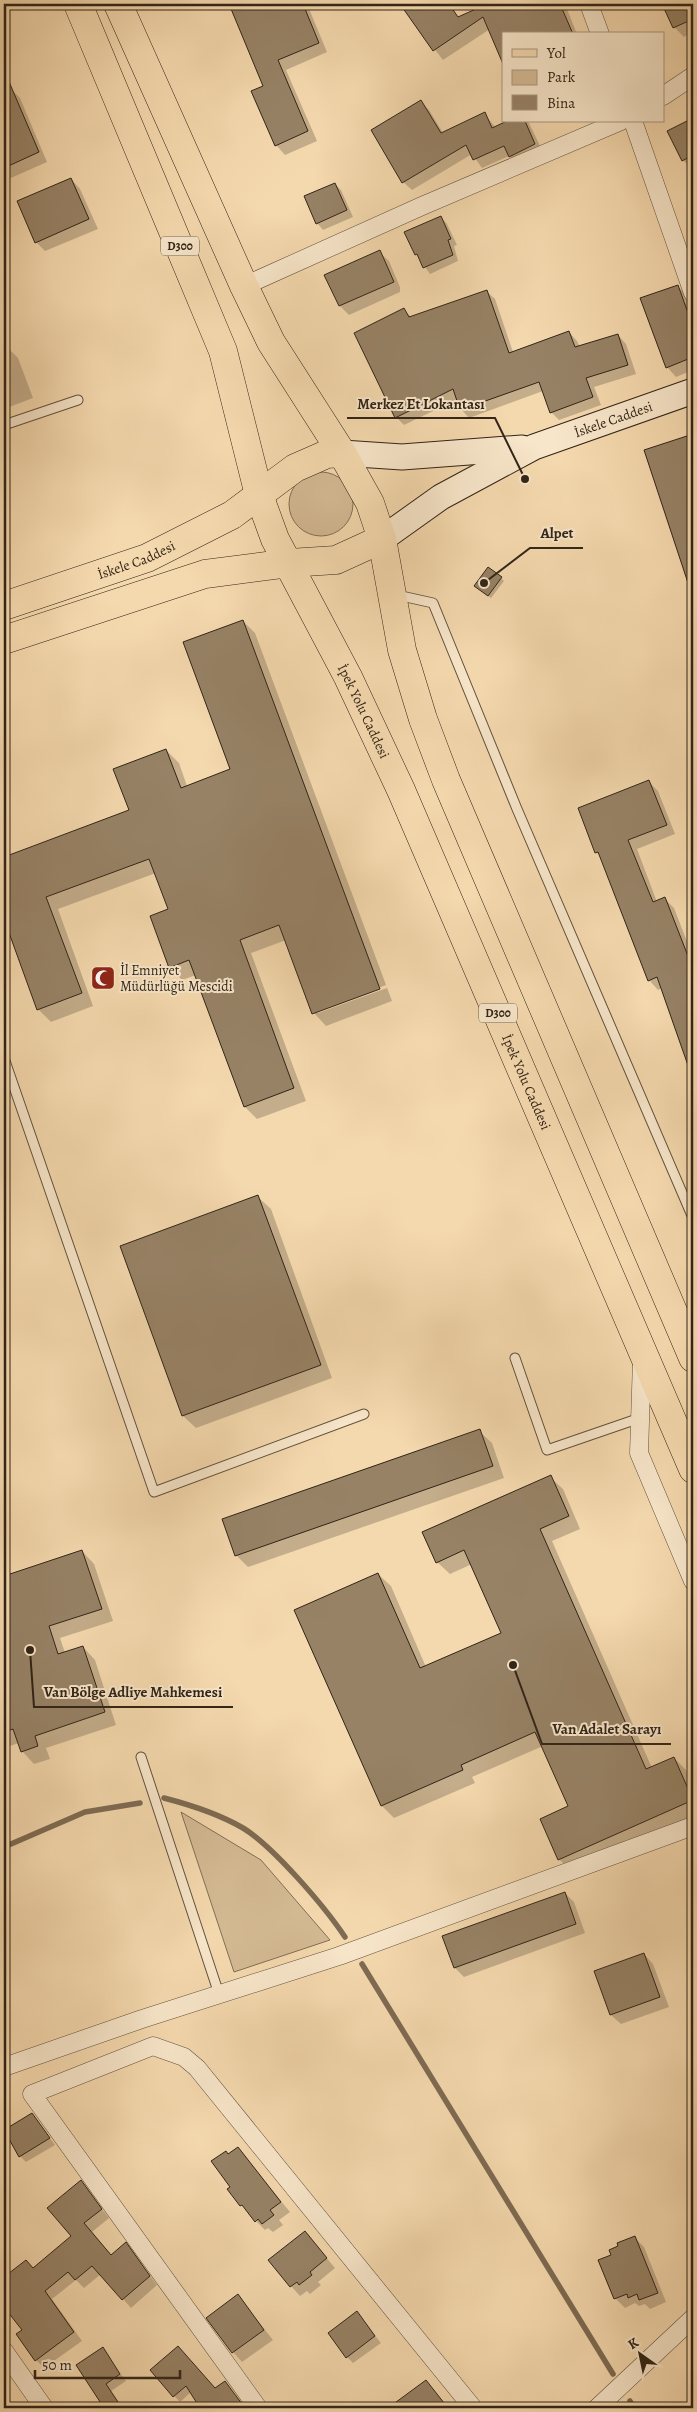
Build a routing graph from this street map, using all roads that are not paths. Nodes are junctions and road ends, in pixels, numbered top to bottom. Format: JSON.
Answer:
{"nodes":[{"id":1,"x":78,"y":4,"type":"edge"},
{"id":2,"x":118,"y":4,"type":"edge"},
{"id":3,"x":589,"y":4,"type":"edge"},
{"id":4,"x":599,"y":32,"type":"edge"},
{"id":5,"x":693,"y":76,"type":"edge"},
{"id":6,"x":664,"y":95,"type":"edge"},
{"id":7,"x":619,"y":122,"type":"edge"},
{"id":8,"x":633,"y":122,"type":"edge"},
{"id":9,"x":244,"y":286,"type":"junction"},
{"id":10,"x":693,"y":293,"type":"edge"},
{"id":11,"x":693,"y":391,"type":"edge"},
{"id":12,"x":78,"y":400,"type":"dead end"},
{"id":13,"x":4,"y":425,"type":"edge"},
{"id":14,"x":534,"y":446,"type":"junction"},
{"id":15,"x":342,"y":453,"type":"junction"},
{"id":16,"x":259,"y":495,"type":"junction"},
{"id":17,"x":382,"y":539,"type":"junction"},
{"id":18,"x":289,"y":563,"type":"junction"},
{"id":19,"x":390,"y":593,"type":"junction"},
{"id":20,"x":4,"y":606,"type":"edge"},
{"id":21,"x":4,"y":640,"type":"edge"},
{"id":22,"x":4,"y":1058,"type":"edge"},
{"id":23,"x":693,"y":1218,"type":"edge"},
{"id":24,"x":642,"y":1351,"type":"junction"},
{"id":25,"x":515,"y":1358,"type":"dead end"},
{"id":26,"x":693,"y":1358,"type":"edge"},
{"id":27,"x":364,"y":1414,"type":"dead end"},
{"id":28,"x":640,"y":1418,"type":"junction"},
{"id":29,"x":693,"y":1470,"type":"edge"},
{"id":30,"x":693,"y":1582,"type":"edge"},
{"id":31,"x":141,"y":1757,"type":"dead end"},
{"id":32,"x":693,"y":1826,"type":"edge"},
{"id":33,"x":219,"y":1994,"type":"junction"},
{"id":34,"x":4,"y":2067,"type":"edge"},
{"id":35,"x":693,"y":2318,"type":"edge"},
{"id":36,"x":4,"y":2351,"type":"edge"},
{"id":37,"x":606,"y":2405,"type":"edge"},
{"id":38,"x":44,"y":2408,"type":"edge"},
{"id":39,"x":258,"y":2408,"type":"edge"},
{"id":40,"x":473,"y":2408,"type":"edge"}],
"edges":[{"from":1,"to":16,"type":"main road","number":"D300"},
{"from":2,"to":9,"type":"main road","number":"D300"},
{"from":3,"to":4,"type":"street"},
{"from":5,"to":6,"type":"street"},
{"from":7,"to":9,"type":"street"},
{"from":8,"to":10,"type":"street"},
{"from":9,"to":15,"type":"main road","number":"D300"},
{"from":11,"to":14,"type":"main road","name":"İskele Caddesi"},
{"from":12,"to":13,"type":"lane"},
{"from":14,"to":15,"type":"main road"},
{"from":14,"to":17,"type":"main road"},
{"from":15,"to":16,"type":"main road"},
{"from":15,"to":17,"type":"main road"},
{"from":16,"to":18,"type":"main road"},
{"from":16,"to":20,"type":"main road","name":"İskele Caddesi"},
{"from":17,"to":18,"type":"main road"},
{"from":17,"to":19,"type":"main road"},
{"from":18,"to":21,"type":"main road"},
{"from":18,"to":24,"type":"main road","name":"İpek Yolu Caddesi","number":"D300"},
{"from":19,"to":23,"type":"lane"},
{"from":19,"to":26,"type":"main road"},
{"from":22,"to":27,"type":"lane"},
{"from":24,"to":28,"type":"street"},
{"from":24,"to":29,"type":"main road","name":"İpek Yolu Caddesi","number":"D300"},
{"from":25,"to":28,"type":"lane"},
{"from":28,"to":30,"type":"street"},
{"from":31,"to":33,"type":"lane"},
{"from":32,"to":33,"type":"street"},
{"from":33,"to":34,"type":"street"},
{"from":35,"to":37,"type":"street"},
{"from":36,"to":38,"type":"street"},
{"from":39,"to":40,"type":"street"}]}
